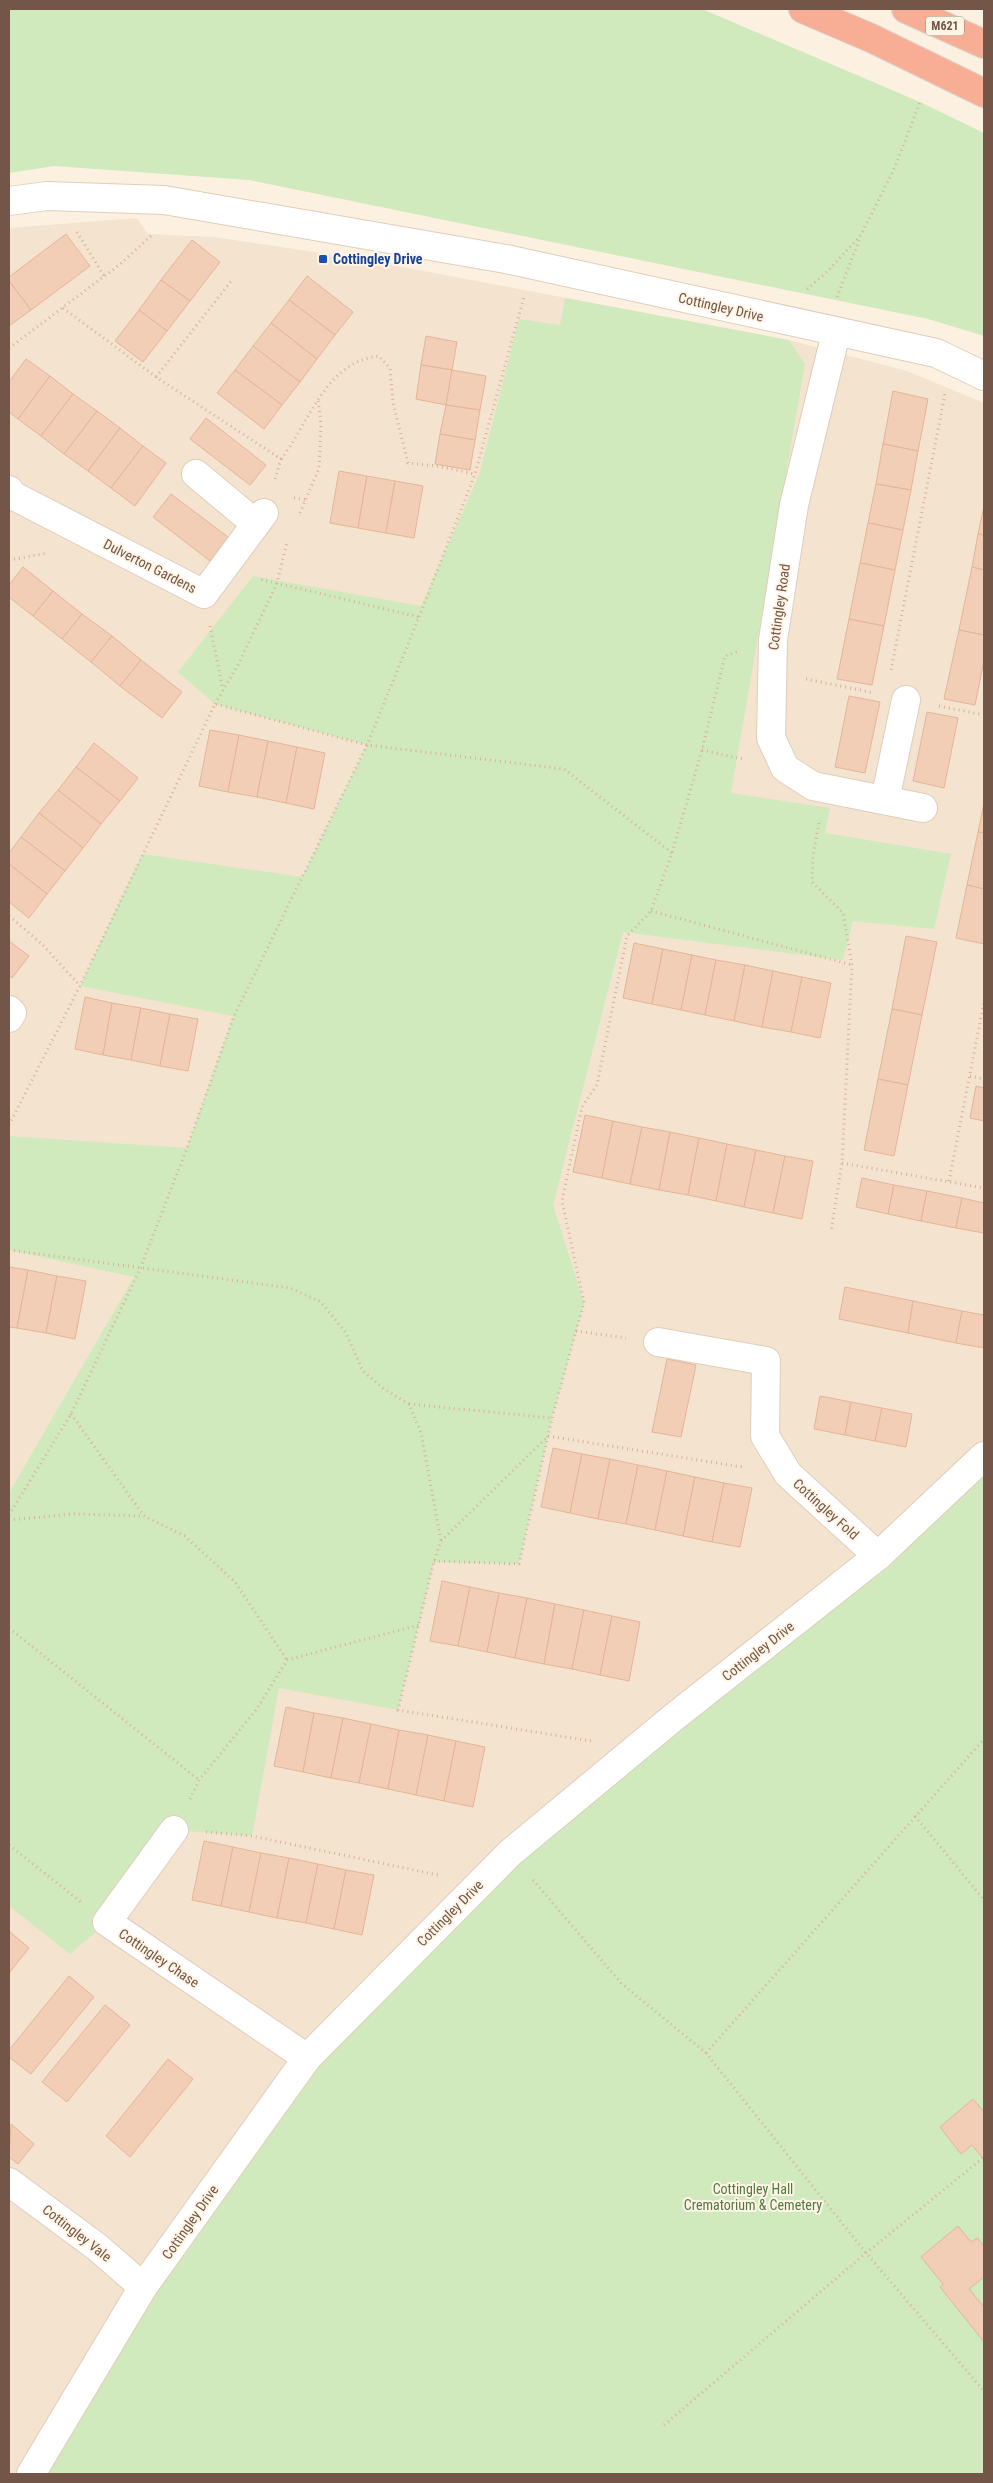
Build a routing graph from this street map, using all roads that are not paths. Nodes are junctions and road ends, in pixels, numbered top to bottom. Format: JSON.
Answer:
{"nodes":[{"id":1,"x":803,"y":9,"type":"edge"},
{"id":2,"x":906,"y":9,"type":"edge"},
{"id":3,"x":984,"y":44,"type":"edge"},
{"id":4,"x":984,"y":93,"type":"edge"},
{"id":5,"x":9,"y":201,"type":"edge"},
{"id":6,"x":836,"y":333,"type":"junction"},
{"id":7,"x":984,"y":376,"type":"edge"},
{"id":8,"x":196,"y":474,"type":"dead end"},
{"id":9,"x":9,"y":490,"type":"edge"},
{"id":10,"x":906,"y":700,"type":"dead end"},
{"id":11,"x":885,"y":800,"type":"junction"},
{"id":12,"x":923,"y":808,"type":"dead end"},
{"id":13,"x":9,"y":1010,"type":"edge"},
{"id":14,"x":9,"y":1018,"type":"edge"},
{"id":15,"x":658,"y":1342,"type":"road end"},
{"id":16,"x":984,"y":1456,"type":"edge"},
{"id":17,"x":878,"y":1556,"type":"junction"},
{"id":18,"x":174,"y":1830,"type":"road end"},
{"id":19,"x":307,"y":2058,"type":"junction"},
{"id":20,"x":9,"y":2182,"type":"edge"},
{"id":21,"x":144,"y":2287,"type":"junction"},
{"id":22,"x":31,"y":2474,"type":"edge"}],
"edges":[{"from":1,"to":4,"type":"highway"},
{"from":2,"to":3,"type":"highway","number":"M621"},
{"from":5,"to":6,"type":"street","name":"Cottingley Drive"},
{"from":6,"to":7,"type":"street","name":"Cottingley Drive"},
{"from":6,"to":11,"type":"street","name":"Cottingley Road"},
{"from":8,"to":9,"type":"street","name":"Dulverton Gardens"},
{"from":10,"to":11,"type":"street"},
{"from":11,"to":12,"type":"street","name":"Cottingley Road"},
{"from":13,"to":14,"type":"street"},
{"from":15,"to":17,"type":"street","name":"Cottingley Fold"},
{"from":16,"to":17,"type":"street","name":"Cottingley Drive"},
{"from":17,"to":19,"type":"street","name":"Cottingley Drive"},
{"from":18,"to":19,"type":"street","name":"Cottingley Chase"},
{"from":19,"to":21,"type":"street","name":"Cottingley Drive"},
{"from":20,"to":21,"type":"street","name":"Cottingley Vale"},
{"from":21,"to":22,"type":"street","name":"Cottingley Drive"}]}
